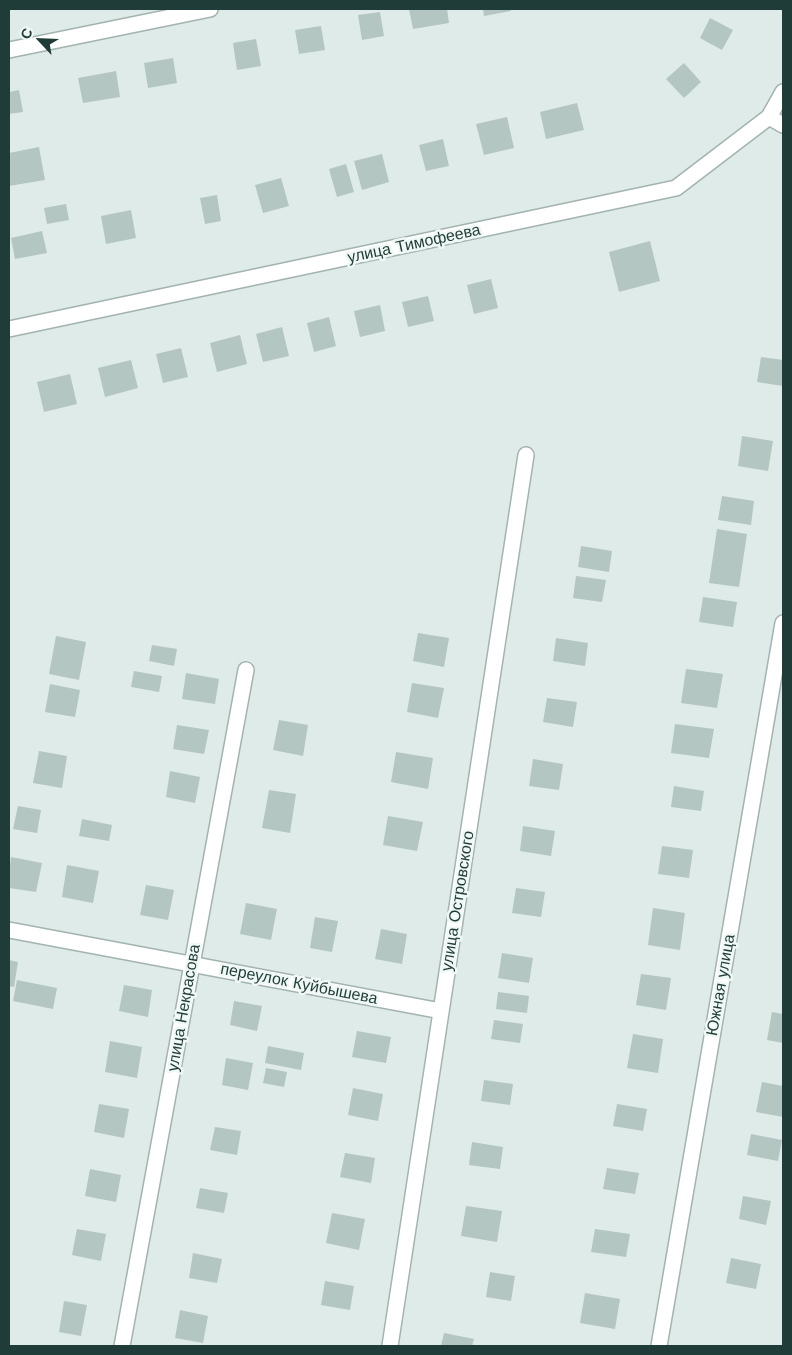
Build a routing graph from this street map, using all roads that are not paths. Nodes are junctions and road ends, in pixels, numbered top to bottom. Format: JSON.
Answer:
{"nodes":[{"id":1,"x":210,"y":9,"type":"edge"},
{"id":2,"x":9,"y":50,"type":"edge"},
{"id":3,"x":783,"y":92,"type":"edge"},
{"id":4,"x":769,"y":117,"type":"junction"},
{"id":5,"x":783,"y":125,"type":"edge"},
{"id":6,"x":9,"y":329,"type":"edge"},
{"id":7,"x":526,"y":455,"type":"dead end"},
{"id":8,"x":783,"y":623,"type":"edge"},
{"id":9,"x":246,"y":670,"type":"dead end"},
{"id":10,"x":9,"y":930,"type":"edge"},
{"id":11,"x":192,"y":964,"type":"junction"},
{"id":12,"x":441,"y":1012,"type":"junction"},
{"id":13,"x":122,"y":1346,"type":"edge"},
{"id":14,"x":390,"y":1346,"type":"edge"},
{"id":15,"x":659,"y":1346,"type":"edge"}],
"edges":[{"from":1,"to":2,"type":"street"},
{"from":3,"to":4,"type":"street","name":"улица Тимофеева"},
{"from":4,"to":5,"type":"street"},
{"from":4,"to":6,"type":"street","name":"улица Тимофеева"},
{"from":7,"to":12,"type":"street","name":"улица Островского"},
{"from":8,"to":15,"type":"street","name":"Южная улица"},
{"from":9,"to":11,"type":"street","name":"улица Некрасова"},
{"from":10,"to":11,"type":"street","name":"переулок Куйбышева"},
{"from":11,"to":12,"type":"street","name":"переулок Куйбышева"},
{"from":11,"to":13,"type":"street","name":"улица Некрасова"},
{"from":12,"to":14,"type":"street","name":"улица Островского"}]}
